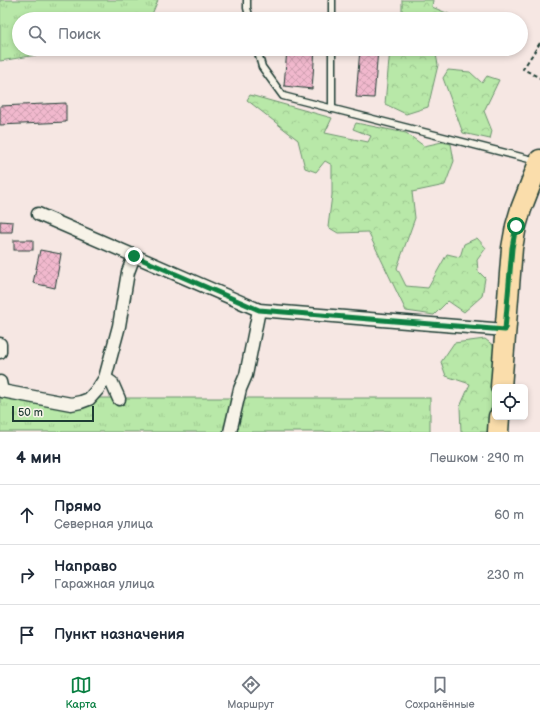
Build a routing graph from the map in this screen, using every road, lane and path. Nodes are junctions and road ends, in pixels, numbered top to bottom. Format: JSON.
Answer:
{"nodes":[{"id":1,"x":247,"y":0,"type":"edge"},
{"id":2,"x":332,"y":0,"type":"edge"},
{"id":3,"x":248,"y":12,"type":"edge"},
{"id":4,"x":332,"y":12,"type":"edge"},
{"id":5,"x":540,"y":43,"type":"edge"},
{"id":6,"x":260,"y":56,"type":"edge"},
{"id":7,"x":332,"y":56,"type":"edge"},
{"id":8,"x":540,"y":78,"type":"edge"},
{"id":9,"x":332,"y":109,"type":"junction"},
{"id":10,"x":540,"y":161,"type":"edge"},
{"id":11,"x":38,"y":214,"type":"dead end"},
{"id":12,"x":134,"y":256,"type":"junction"},
{"id":13,"x":259,"y":310,"type":"junction"},
{"id":14,"x":505,"y":330,"type":"junction"},
{"id":15,"x":0,"y":344,"type":"edge"},
{"id":16,"x":0,"y":352,"type":"edge"},
{"id":17,"x":105,"y":378,"type":"junction"},
{"id":18,"x":0,"y":382,"type":"edge"},
{"id":19,"x":501,"y":384,"type":"edge"},
{"id":20,"x":119,"y":399,"type":"dead end"},
{"id":21,"x":499,"y":420,"type":"edge"},
{"id":22,"x":230,"y":432,"type":"edge"},
{"id":23,"x":498,"y":432,"type":"edge"}],
"edges":[{"from":1,"to":3,"type":"lane"},
{"from":2,"to":4,"type":"lane"},
{"from":5,"to":8,"type":"path"},
{"from":6,"to":9,"type":"lane"},
{"from":7,"to":9,"type":"lane"},
{"from":9,"to":10,"type":"lane"},
{"from":10,"to":14,"type":"main road"},
{"from":11,"to":12,"type":"street"},
{"from":12,"to":13,"type":"street"},
{"from":12,"to":17,"type":"street"},
{"from":13,"to":14,"type":"street"},
{"from":13,"to":22,"type":"street"},
{"from":14,"to":19,"type":"main road"},
{"from":15,"to":16,"type":"street"},
{"from":17,"to":18,"type":"street"},
{"from":17,"to":20,"type":"street"},
{"from":21,"to":23,"type":"main road"}]}
